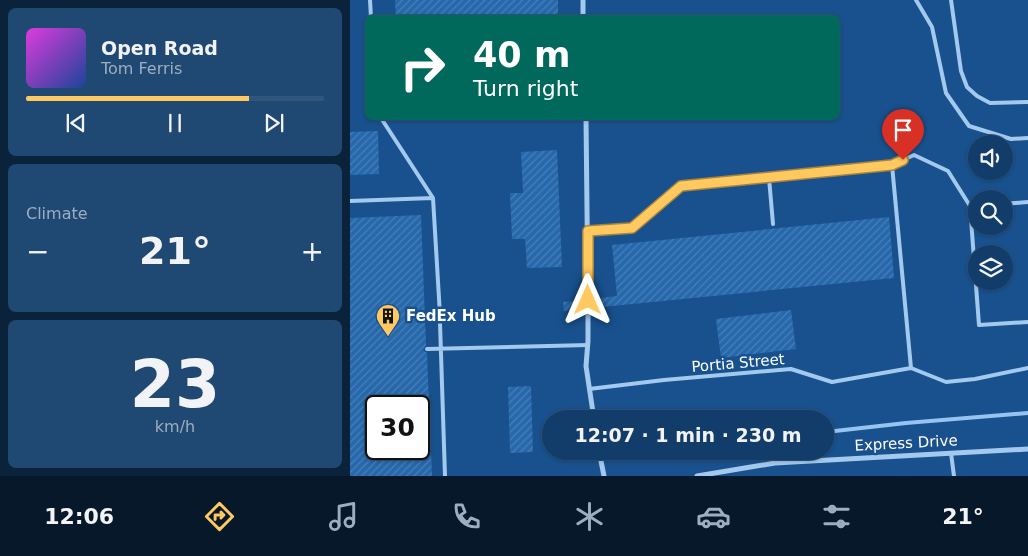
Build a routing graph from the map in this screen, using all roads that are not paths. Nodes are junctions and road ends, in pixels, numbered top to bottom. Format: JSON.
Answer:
{"nodes":[{"id":1,"x":370,"y":0,"type":"edge"},
{"id":2,"x":583,"y":0,"type":"edge"},
{"id":3,"x":916,"y":0,"type":"edge"},
{"id":4,"x":951,"y":0,"type":"edge"},
{"id":5,"x":371,"y":15,"type":"edge"},
{"id":6,"x":583,"y":15,"type":"edge"},
{"id":7,"x":1028,"y":102,"type":"edge"},
{"id":8,"x":382,"y":120,"type":"edge"},
{"id":9,"x":586,"y":120,"type":"edge"},
{"id":10,"x":1028,"y":138,"type":"edge"},
{"id":11,"x":892,"y":165,"type":"junction"},
{"id":12,"x":768,"y":178,"type":"junction"},
{"id":13,"x":433,"y":198,"type":"junction"},
{"id":14,"x":350,"y":201,"type":"edge"},
{"id":15,"x":1028,"y":202,"type":"edge"},
{"id":16,"x":968,"y":203,"type":"edge"},
{"id":17,"x":1013,"y":203,"type":"edge"},
{"id":18,"x":773,"y":224,"type":"dead end"},
{"id":19,"x":588,"y":231,"type":"junction"},
{"id":20,"x":972,"y":235,"type":"edge"},
{"id":21,"x":588,"y":300,"type":"dead end"},
{"id":22,"x":588,"y":309,"type":"dead end"},
{"id":23,"x":440,"y":314,"type":"dead end"},
{"id":24,"x":1028,"y":322,"type":"edge"},
{"id":25,"x":440,"y":323,"type":"dead end"},
{"id":26,"x":588,"y":345,"type":"junction"},
{"id":27,"x":427,"y":349,"type":"dead end"},
{"id":28,"x":442,"y":349,"type":"junction"},
{"id":29,"x":911,"y":368,"type":"junction"},
{"id":30,"x":1028,"y":368,"type":"edge"},
{"id":31,"x":589,"y":389,"type":"junction"},
{"id":32,"x":592,"y":410,"type":"edge"},
{"id":33,"x":1028,"y":449,"type":"edge"},
{"id":34,"x":951,"y":453,"type":"junction"},
{"id":35,"x":601,"y":460,"type":"edge"},
{"id":36,"x":446,"y":476,"type":"edge"},
{"id":37,"x":604,"y":476,"type":"edge"},
{"id":38,"x":697,"y":476,"type":"edge"},
{"id":39,"x":954,"y":476,"type":"edge"}],
"edges":[{"from":1,"to":5,"type":"lane"},
{"from":2,"to":6,"type":"street"},
{"from":3,"to":10,"type":"lane"},
{"from":4,"to":7,"type":"lane"},
{"from":8,"to":13,"type":"lane"},
{"from":9,"to":19,"type":"street"},
{"from":11,"to":12,"type":"lane"},
{"from":11,"to":16,"type":"lane"},
{"from":11,"to":29,"type":"lane"},
{"from":12,"to":18,"type":"lane"},
{"from":12,"to":19,"type":"lane"},
{"from":13,"to":14,"type":"lane"},
{"from":13,"to":23,"type":"lane"},
{"from":15,"to":17,"type":"lane"},
{"from":19,"to":21,"type":"street"},
{"from":20,"to":24,"type":"lane"},
{"from":22,"to":26,"type":"street"},
{"from":25,"to":28,"type":"lane"},
{"from":26,"to":28,"type":"lane"},
{"from":26,"to":31,"type":"street"},
{"from":27,"to":28,"type":"lane"},
{"from":28,"to":36,"type":"lane"},
{"from":29,"to":30,"type":"lane"},
{"from":29,"to":31,"type":"lane","name":"Portia Street"},
{"from":31,"to":32,"type":"street"},
{"from":33,"to":34,"type":"street","name":"Express Drive"},
{"from":34,"to":38,"type":"street","name":"Express Drive"},
{"from":34,"to":39,"type":"lane"},
{"from":35,"to":37,"type":"street"}]}
